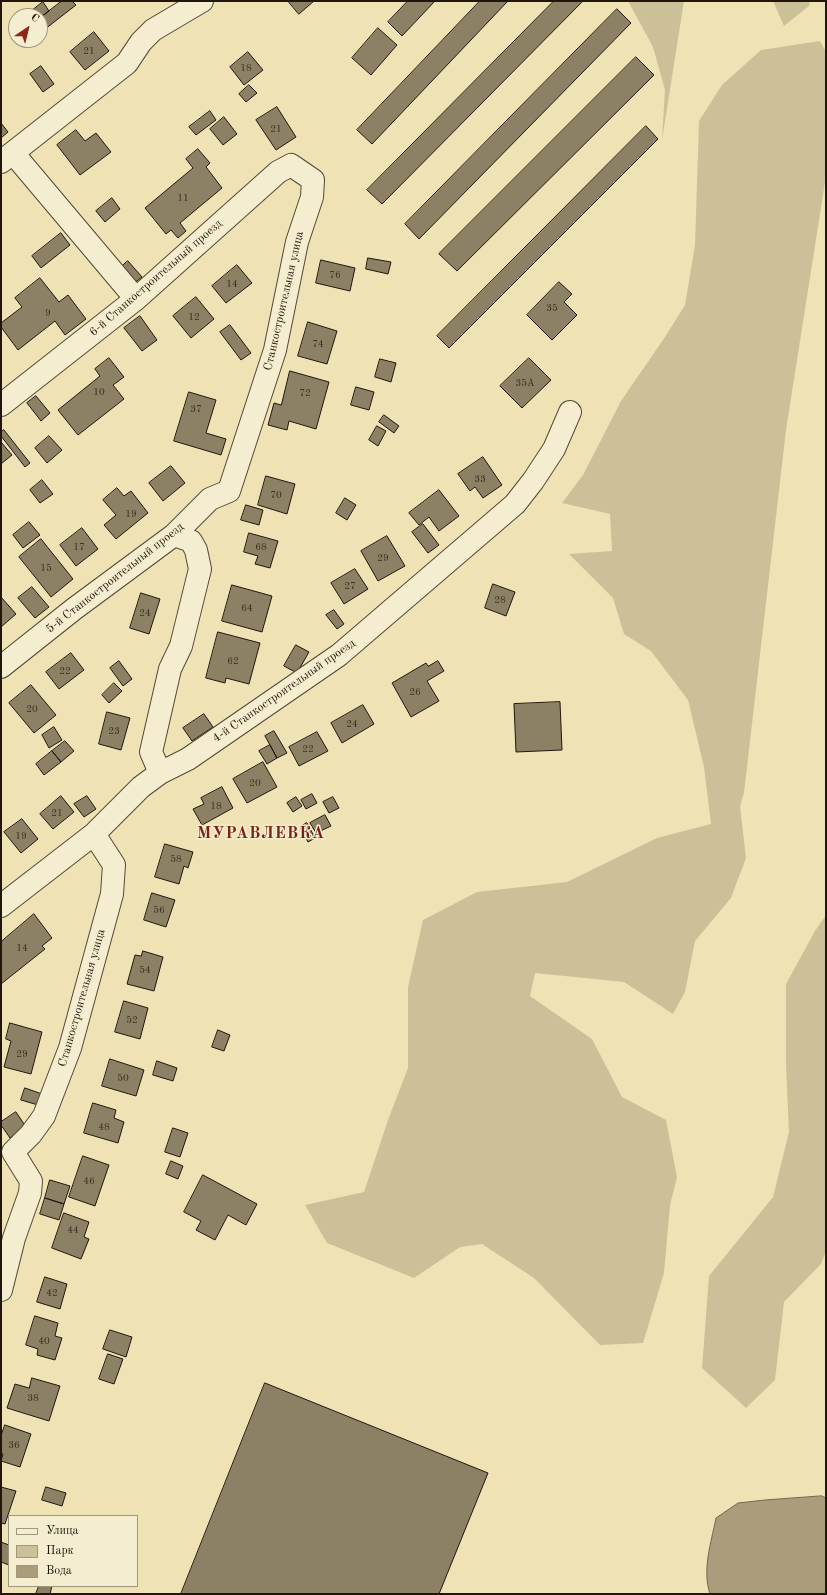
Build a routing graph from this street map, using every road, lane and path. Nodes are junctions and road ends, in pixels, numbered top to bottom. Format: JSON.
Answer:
{"nodes":[{"id":1,"x":202,"y":1,"type":"edge"},
{"id":2,"x":7,"y":157,"type":"edge"},
{"id":3,"x":292,"y":165,"type":"joint"},
{"id":4,"x":136,"y":299,"type":"junction"},
{"id":5,"x":1,"y":405,"type":"edge"},
{"id":6,"x":570,"y":412,"type":"dead end"},
{"id":7,"x":229,"y":491,"type":"joint"},
{"id":8,"x":174,"y":535,"type":"junction"},
{"id":9,"x":1,"y":667,"type":"edge"},
{"id":10,"x":160,"y":773,"type":"junction"},
{"id":11,"x":94,"y":834,"type":"junction"},
{"id":12,"x":1,"y":906,"type":"edge"},
{"id":13,"x":7,"y":1156,"type":"edge"},
{"id":14,"x":1,"y":1290,"type":"edge"}],
"edges":[{"from":1,"to":2,"type":"street"},
{"from":2,"to":4,"type":"street"},
{"from":3,"to":4,"type":"street","name":"6-й Станкостроительный проезд"},
{"from":3,"to":7,"type":"street","name":"Станкостроительная улица"},
{"from":4,"to":5,"type":"street","name":"6-й Станкостроительный проезд"},
{"from":6,"to":10,"type":"street","name":"4-й Станкостроительный проезд"},
{"from":7,"to":8,"type":"street","name":"5-й Станкостроительный проезд"},
{"from":8,"to":9,"type":"street","name":"5-й Станкостроительный проезд"},
{"from":8,"to":10,"type":"street"},
{"from":10,"to":11,"type":"street","name":"4-й Станкостроительный проезд"},
{"from":11,"to":12,"type":"street","name":"4-й Станкостроительный проезд"},
{"from":11,"to":13,"type":"street","name":"Станкостроительная улица"},
{"from":13,"to":14,"type":"street","name":"Станкостроительная улица"}]}
